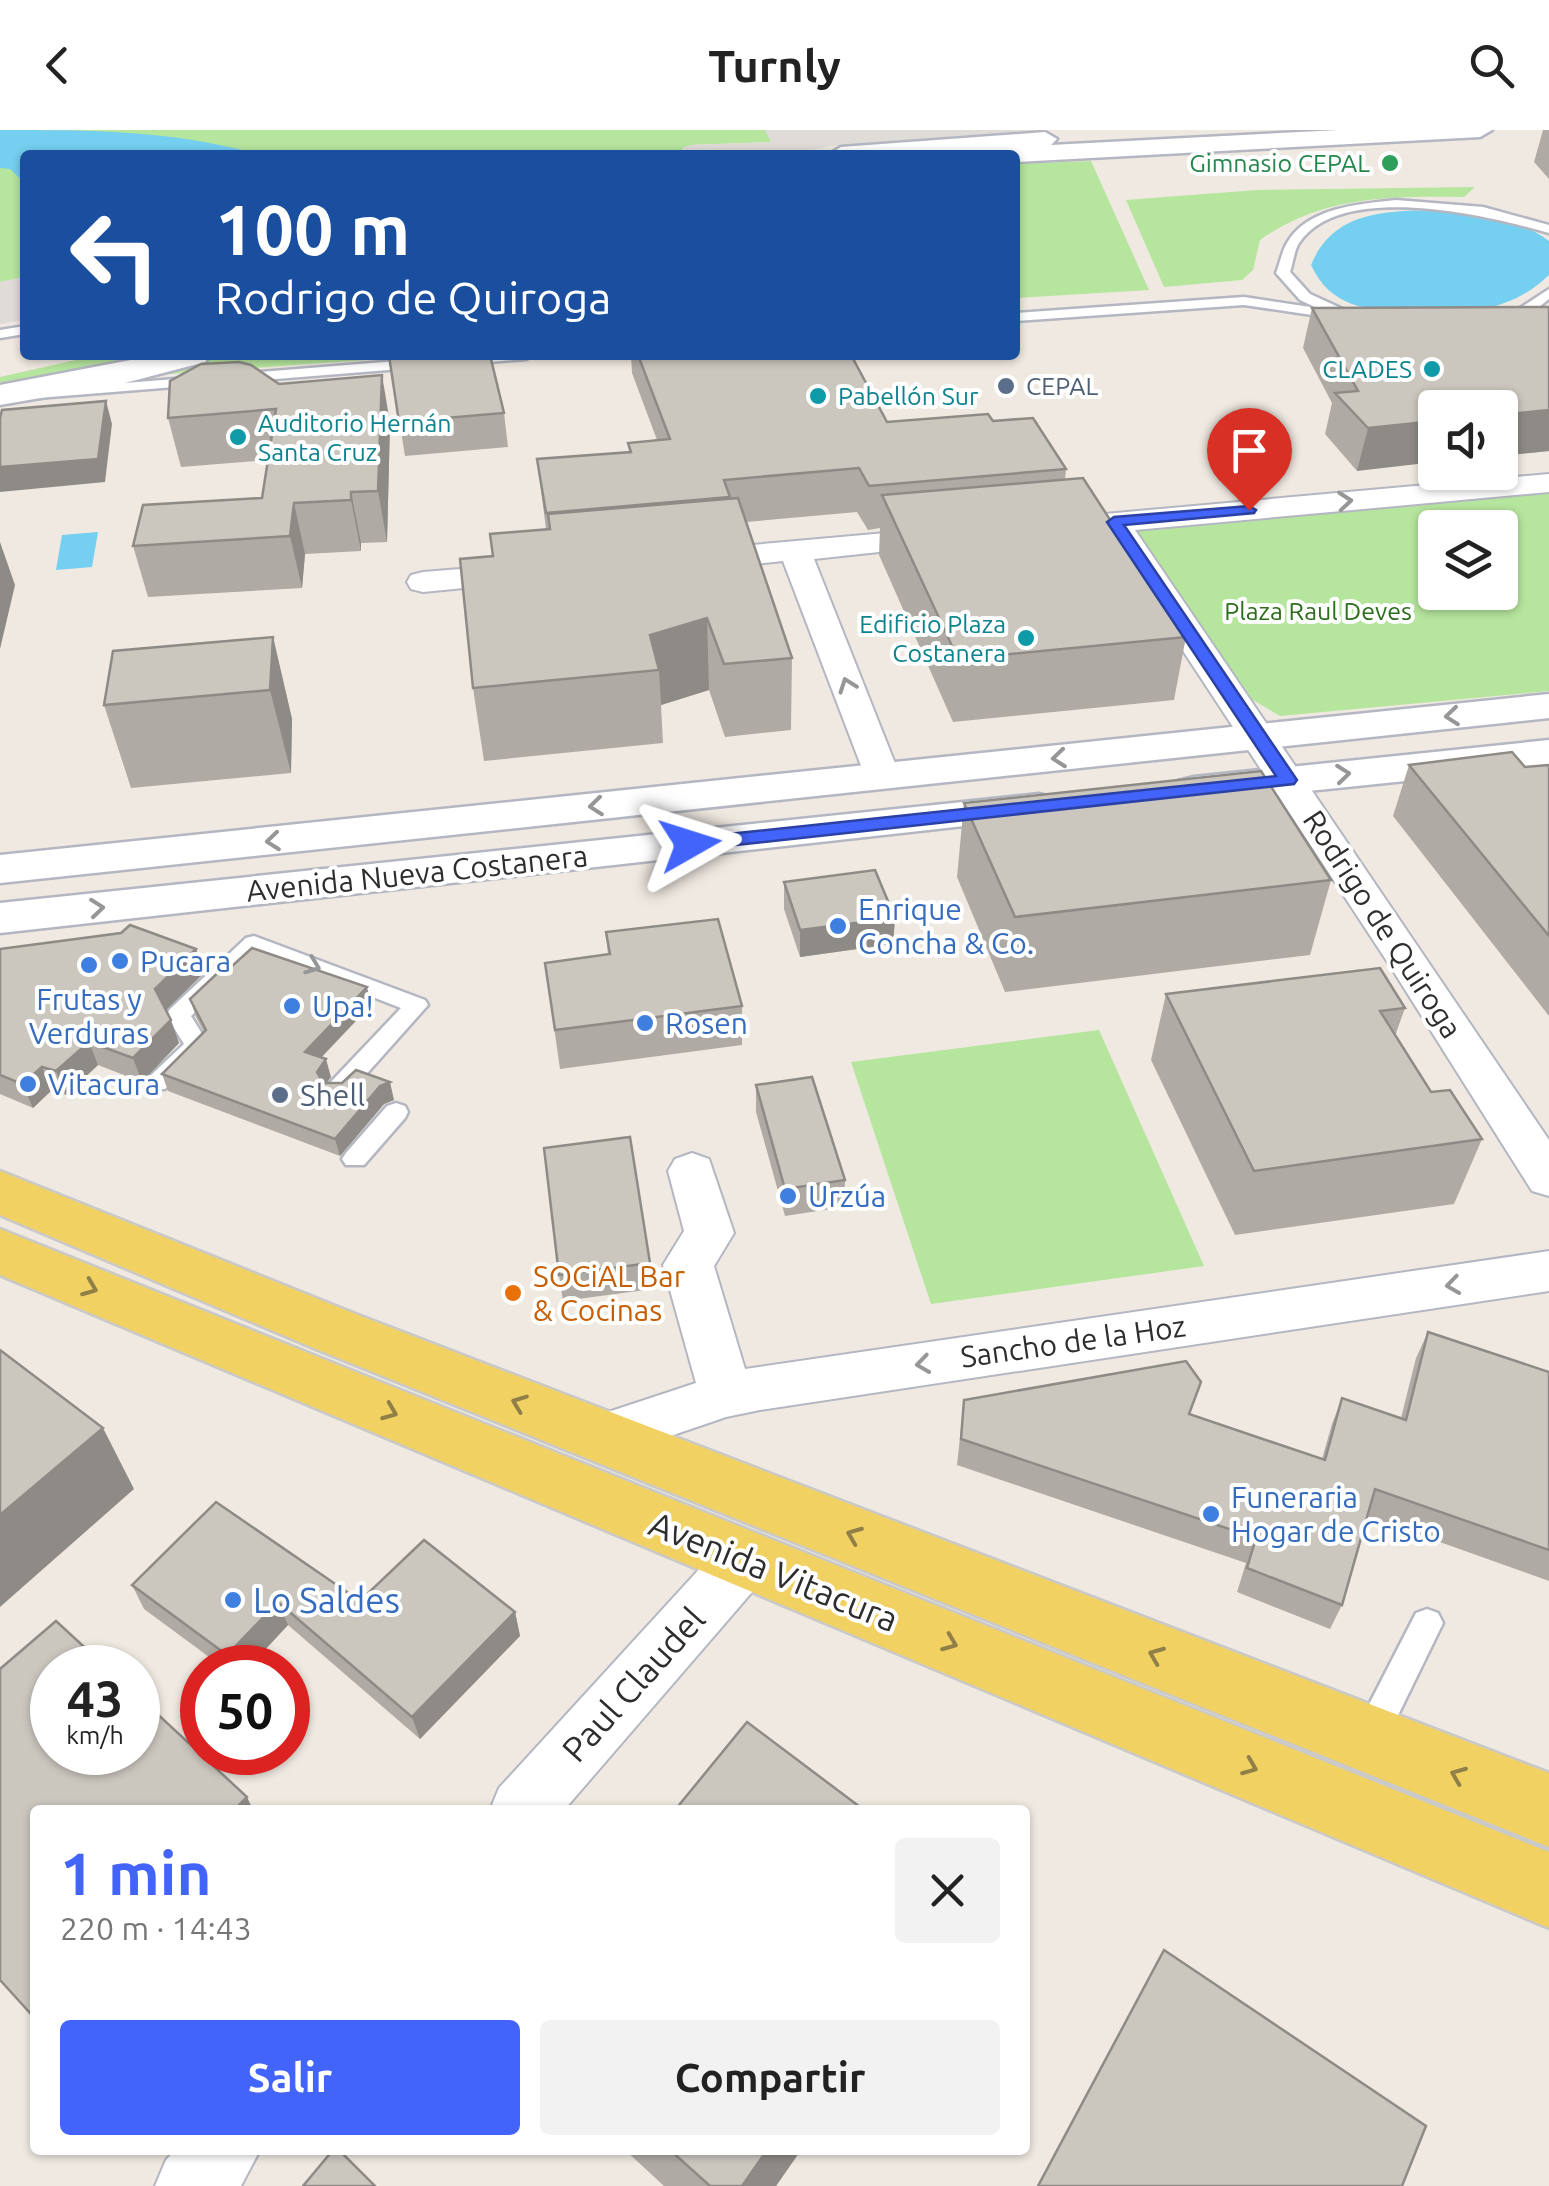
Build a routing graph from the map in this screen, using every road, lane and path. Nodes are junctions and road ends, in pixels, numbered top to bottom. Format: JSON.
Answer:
{"nodes":[{"id":1,"x":1222,"y":130,"type":"edge"},
{"id":2,"x":1480,"y":130,"type":"edge"},
{"id":3,"x":888,"y":150,"type":"edge"},
{"id":4,"x":1020,"y":154,"type":"edge"},
{"id":5,"x":1549,"y":228,"type":"edge"},
{"id":6,"x":1270,"y":280,"type":"junction"},
{"id":7,"x":1549,"y":293,"type":"edge"},
{"id":8,"x":1020,"y":304,"type":"edge"},
{"id":9,"x":1344,"y":316,"type":"junction"},
{"id":10,"x":1020,"y":317,"type":"edge"},
{"id":11,"x":1364,"y":322,"type":"edge"},
{"id":12,"x":1480,"y":325,"type":"edge"},
{"id":13,"x":47,"y":360,"type":"edge"},
{"id":14,"x":175,"y":360,"type":"edge"},
{"id":15,"x":408,"y":360,"type":"edge"},
{"id":16,"x":0,"y":371,"type":"edge"},
{"id":17,"x":0,"y":396,"type":"edge"},
{"id":18,"x":1549,"y":484,"type":"edge"},
{"id":19,"x":1114,"y":522,"type":"junction"},
{"id":20,"x":1014,"y":531,"type":"edge"},
{"id":21,"x":976,"y":534,"type":"edge"},
{"id":22,"x":795,"y":550,"type":"junction"},
{"id":23,"x":670,"y":562,"type":"edge"},
{"id":24,"x":554,"y":572,"type":"edge"},
{"id":25,"x":423,"y":582,"type":"dead end"},
{"id":26,"x":1549,"y":706,"type":"edge"},
{"id":27,"x":1259,"y":736,"type":"junction"},
{"id":28,"x":1549,"y":752,"type":"edge"},
{"id":29,"x":881,"y":776,"type":"junction"},
{"id":30,"x":1288,"y":780,"type":"junction"},
{"id":31,"x":1158,"y":794,"type":"edge"},
{"id":32,"x":1083,"y":802,"type":"edge"},
{"id":33,"x":344,"y":834,"type":"junction"},
{"id":34,"x":0,"y":869,"type":"edge"},
{"id":35,"x":375,"y":878,"type":"junction"},
{"id":36,"x":0,"y":918,"type":"edge"},
{"id":37,"x":157,"y":1083,"type":"dead end"},
{"id":38,"x":337,"y":1091,"type":"edge"},
{"id":39,"x":396,"y":1112,"type":"dead end"},
{"id":40,"x":355,"y":1159,"type":"dead end"},
{"id":41,"x":692,"y":1171,"type":"dead end"},
{"id":42,"x":1549,"y":1178,"type":"edge"},
{"id":43,"x":0,"y":1192,"type":"edge"},
{"id":44,"x":0,"y":1251,"type":"edge"},
{"id":45,"x":1549,"y":1271,"type":"edge"},
{"id":46,"x":726,"y":1395,"type":"junction"},
{"id":47,"x":603,"y":1436,"type":"junction"},
{"id":48,"x":745,"y":1559,"type":"junction"},
{"id":49,"x":1427,"y":1623,"type":"dead end"},
{"id":50,"x":1369,"y":1739,"type":"junction"},
{"id":51,"x":526,"y":1805,"type":"edge"},
{"id":52,"x":1549,"y":1810,"type":"edge"},
{"id":53,"x":1549,"y":1890,"type":"edge"},
{"id":54,"x":220,"y":2155,"type":"edge"},
{"id":55,"x":192,"y":2186,"type":"edge"}],
"edges":[{"from":1,"to":3,"type":"main road"},
{"from":2,"to":4,"type":"main road"},
{"from":5,"to":6,"type":"lane"},
{"from":6,"to":8,"type":"lane"},
{"from":6,"to":9,"type":"lane"},
{"from":7,"to":12,"type":"lane"},
{"from":9,"to":10,"type":"lane"},
{"from":9,"to":11,"type":"lane"},
{"from":13,"to":16,"type":"main road"},
{"from":14,"to":17,"type":"main road"},
{"from":15,"to":17,"type":"lane"},
{"from":19,"to":18,"type":"street","one_way":true},
{"from":19,"to":20,"type":"street"},
{"from":19,"to":27,"type":"street","name":"Rodrigo de Quiroga"},
{"from":21,"to":22,"type":"street"},
{"from":22,"to":23,"type":"street"},
{"from":29,"to":22,"type":"street","one_way":true},
{"from":24,"to":25,"type":"street"},
{"from":26,"to":27,"type":"main road","name":"Avenida Nueva Costanera","one_way":true},
{"from":27,"to":29,"type":"main road","name":"Avenida Nueva Costanera","one_way":true},
{"from":27,"to":30,"type":"street","name":"Rodrigo de Quiroga"},
{"from":30,"to":28,"type":"main road","one_way":true},
{"from":29,"to":33,"type":"main road","name":"Avenida Nueva Costanera","one_way":true},
{"from":30,"to":31,"type":"main road"},
{"from":30,"to":42,"type":"street","name":"Rodrigo de Quiroga"},
{"from":32,"to":35,"type":"main road","name":"Avenida Nueva Costanera"},
{"from":33,"to":34,"type":"main road","name":"Avenida Nueva Costanera","one_way":true},
{"from":33,"to":35,"type":"main road"},
{"from":36,"to":35,"type":"main road","name":"Avenida Nueva Costanera","one_way":true},
{"from":37,"to":38,"type":"lane","one_way":true},
{"from":39,"to":40,"type":"lane"},
{"from":41,"to":46,"type":"street"},
{"from":47,"to":43,"type":"main road","name":"Avenida Vitacura","one_way":true},
{"from":44,"to":48,"type":"main road","name":"Avenida Vitacura","one_way":true},
{"from":45,"to":46,"type":"street","name":"Sancho de la Hoz","one_way":true},
{"from":46,"to":47,"type":"street","name":"Sancho de la Hoz"},
{"from":50,"to":47,"type":"main road","name":"Avenida Vitacura","one_way":true},
{"from":48,"to":51,"type":"street","name":"Paul Claudel"},
{"from":48,"to":53,"type":"main road","name":"Avenida Vitacura","one_way":true},
{"from":49,"to":50,"type":"lane"},
{"from":52,"to":50,"type":"main road","name":"Avenida Vitacura","one_way":true},
{"from":54,"to":55,"type":"street"}]}
